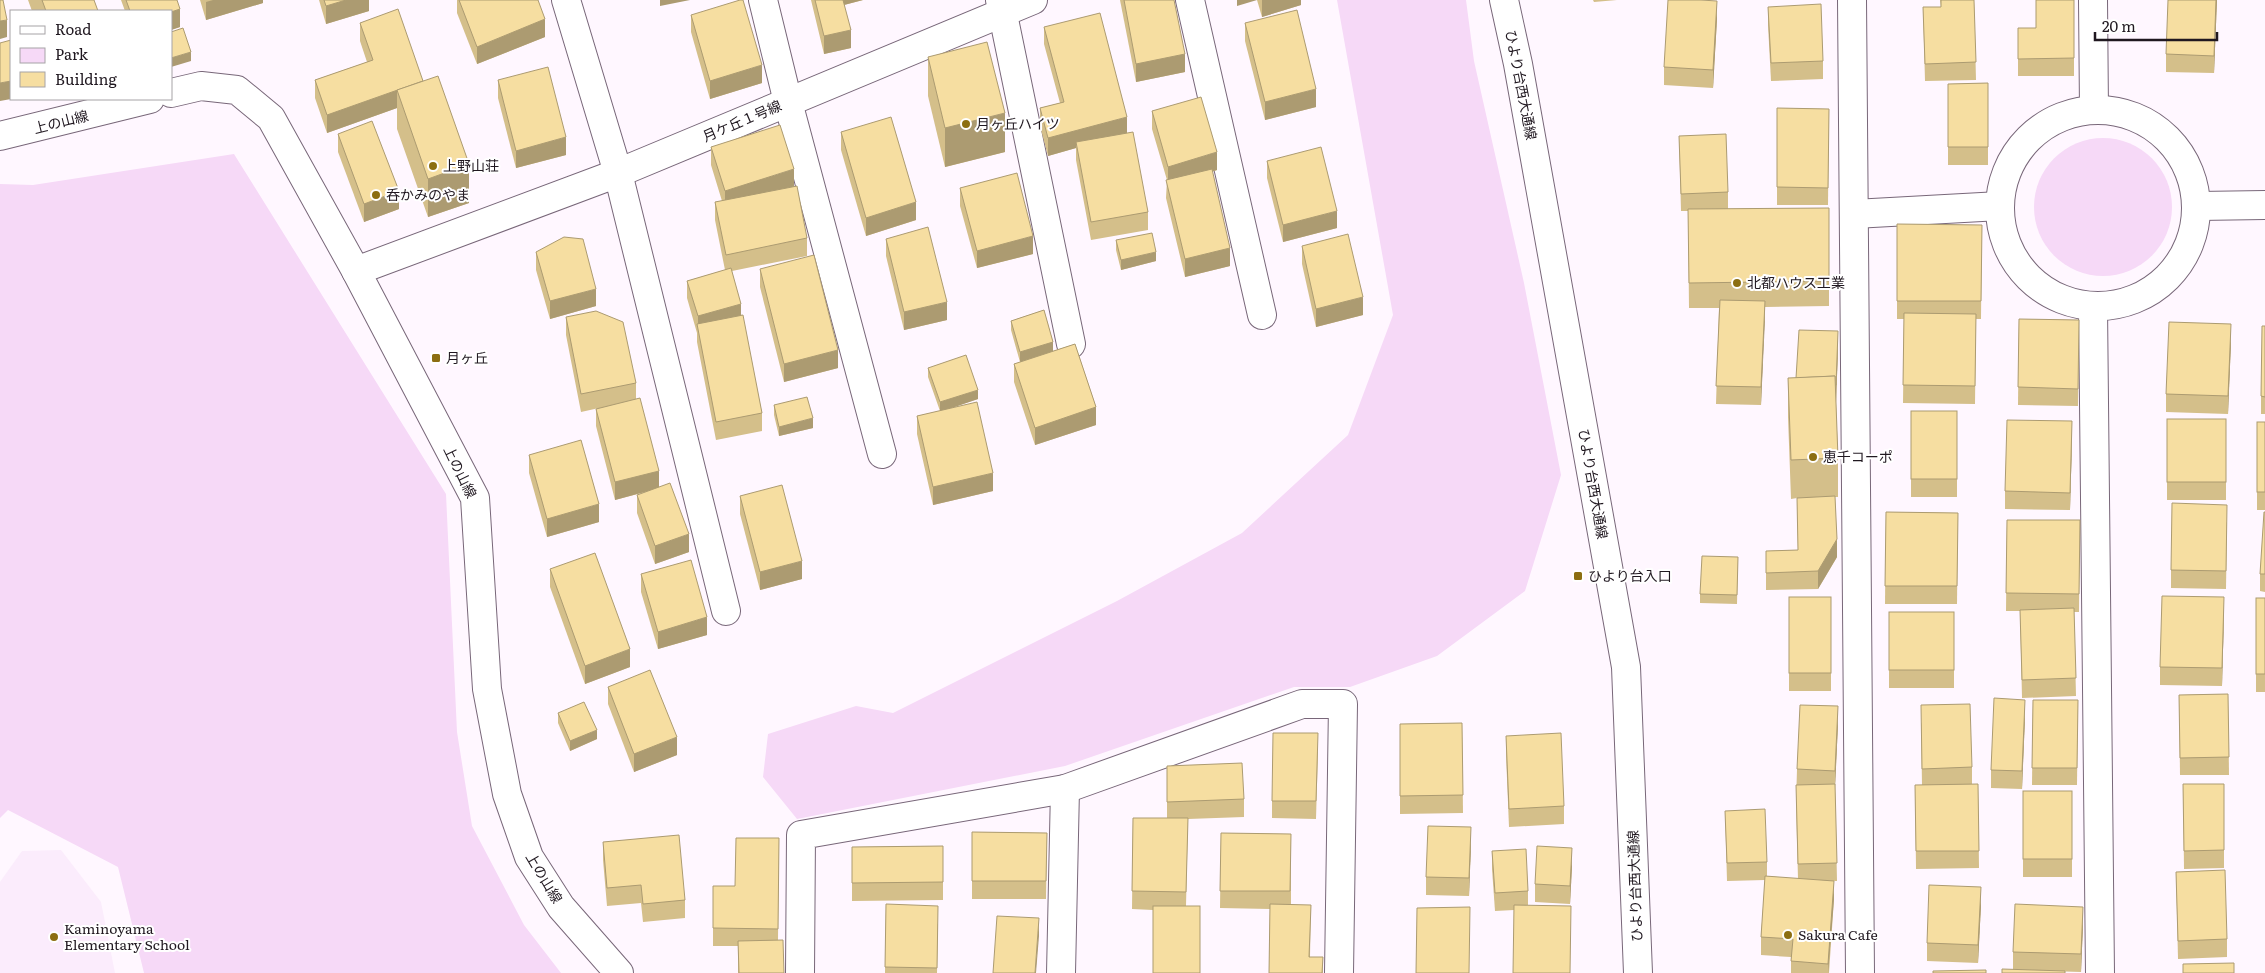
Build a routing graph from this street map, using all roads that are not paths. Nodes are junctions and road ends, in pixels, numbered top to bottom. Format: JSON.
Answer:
{"nodes":[{"id":1,"x":566,"y":0,"type":"edge"},
{"id":2,"x":763,"y":0,"type":"edge"},
{"id":3,"x":1033,"y":0,"type":"edge"},
{"id":4,"x":1190,"y":0,"type":"edge"},
{"id":5,"x":1504,"y":0,"type":"edge"},
{"id":6,"x":1852,"y":0,"type":"edge"},
{"id":7,"x":2093,"y":0,"type":"edge"},
{"id":8,"x":1001,"y":5,"type":"edge"},
{"id":9,"x":172,"y":93,"type":"edge"},
{"id":10,"x":146,"y":100,"type":"edge"},
{"id":11,"x":788,"y":102,"type":"junction"},
{"id":12,"x":2094,"y":110,"type":"junction"},
{"id":13,"x":0,"y":136,"type":"edge"},
{"id":14,"x":618,"y":173,"type":"junction"},
{"id":15,"x":2265,"y":205,"type":"edge"},
{"id":16,"x":2000,"y":206,"type":"junction"},
{"id":17,"x":2198,"y":206,"type":"junction"},
{"id":18,"x":1854,"y":214,"type":"junction"},
{"id":19,"x":356,"y":271,"type":"junction"},
{"id":20,"x":2093,"y":307,"type":"junction"},
{"id":21,"x":1262,"y":315,"type":"dead end"},
{"id":22,"x":1071,"y":344,"type":"edge"},
{"id":23,"x":882,"y":454,"type":"dead end"},
{"id":24,"x":726,"y":611,"type":"dead end"},
{"id":25,"x":1065,"y":789,"type":"junction"},
{"id":26,"x":619,"y":973,"type":"edge"},
{"id":27,"x":800,"y":973,"type":"edge"},
{"id":28,"x":1061,"y":973,"type":"edge"},
{"id":29,"x":1339,"y":973,"type":"edge"},
{"id":30,"x":1638,"y":973,"type":"edge"},
{"id":31,"x":1860,"y":973,"type":"edge"},
{"id":32,"x":2100,"y":973,"type":"edge"}],
"edges":[{"from":1,"to":14,"type":"street"},
{"from":2,"to":11,"type":"street"},
{"from":3,"to":8,"type":"street","name":"月ケ丘１号線"},
{"from":4,"to":21,"type":"street"},
{"from":5,"to":30,"type":"street","name":"ひより台西大通線"},
{"from":6,"to":18,"type":"street"},
{"from":7,"to":12,"type":"street"},
{"from":8,"to":11,"type":"street","name":"月ケ丘１号線"},
{"from":8,"to":22,"type":"street"},
{"from":9,"to":19,"type":"street","name":"上の山線"},
{"from":10,"to":13,"type":"street","name":"上の山線"},
{"from":11,"to":14,"type":"street","name":"月ケ丘１号線"},
{"from":11,"to":23,"type":"street"},
{"from":12,"to":16,"type":"street"},
{"from":12,"to":17,"type":"street"},
{"from":14,"to":19,"type":"street","name":"月ケ丘１号線"},
{"from":14,"to":24,"type":"street"},
{"from":15,"to":17,"type":"street"},
{"from":16,"to":18,"type":"street"},
{"from":16,"to":20,"type":"street"},
{"from":17,"to":20,"type":"street"},
{"from":18,"to":31,"type":"street"},
{"from":19,"to":26,"type":"street","name":"上の山線"},
{"from":20,"to":32,"type":"street"},
{"from":25,"to":27,"type":"street"},
{"from":25,"to":28,"type":"street"},
{"from":25,"to":29,"type":"street"}]}
